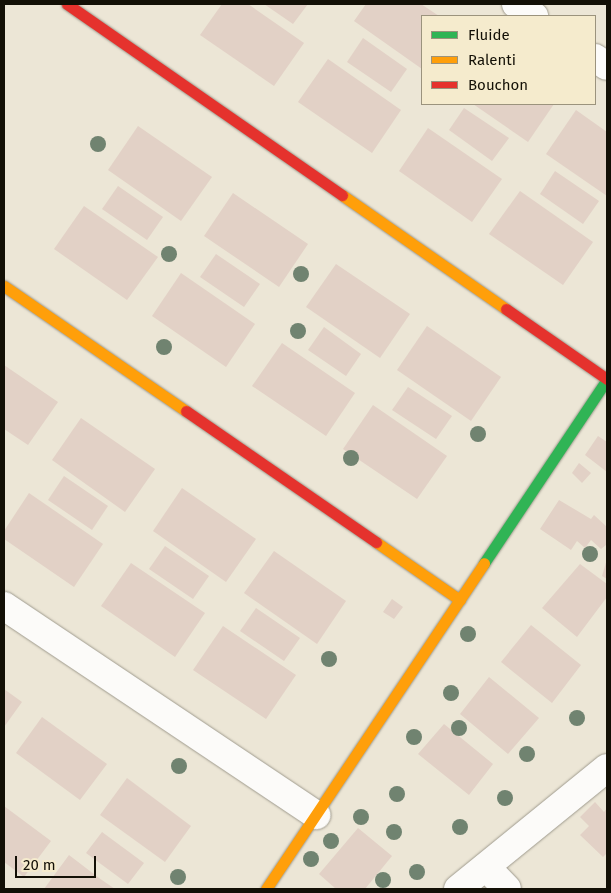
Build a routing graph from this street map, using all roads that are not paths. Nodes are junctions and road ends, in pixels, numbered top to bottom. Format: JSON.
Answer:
{"nodes":[{"id":1,"x":67,"y":4,"type":"edge"},
{"id":2,"x":516,"y":4,"type":"edge"},
{"id":3,"x":532,"y":15,"type":"edge"},
{"id":4,"x":596,"y":59,"type":"edge"},
{"id":5,"x":607,"y":66,"type":"edge"},
{"id":6,"x":4,"y":286,"type":"edge"},
{"id":7,"x":607,"y":379,"type":"edge"},
{"id":8,"x":460,"y":600,"type":"junction"},
{"id":9,"x":4,"y":606,"type":"edge"},
{"id":10,"x":607,"y":768,"type":"edge"},
{"id":11,"x":316,"y":815,"type":"junction"},
{"id":12,"x":486,"y":867,"type":"junction"},
{"id":13,"x":266,"y":889,"type":"edge"},
{"id":14,"x":458,"y":889,"type":"edge"},
{"id":15,"x":508,"y":889,"type":"edge"}],
"edges":[{"from":1,"to":7,"type":"street"},
{"from":2,"to":3,"type":"street"},
{"from":4,"to":5,"type":"street"},
{"from":6,"to":8,"type":"street"},
{"from":7,"to":8,"type":"street"},
{"from":8,"to":11,"type":"street"},
{"from":9,"to":11,"type":"street"},
{"from":10,"to":12,"type":"street"},
{"from":11,"to":13,"type":"street"},
{"from":12,"to":14,"type":"street"},
{"from":12,"to":15,"type":"street"}]}
